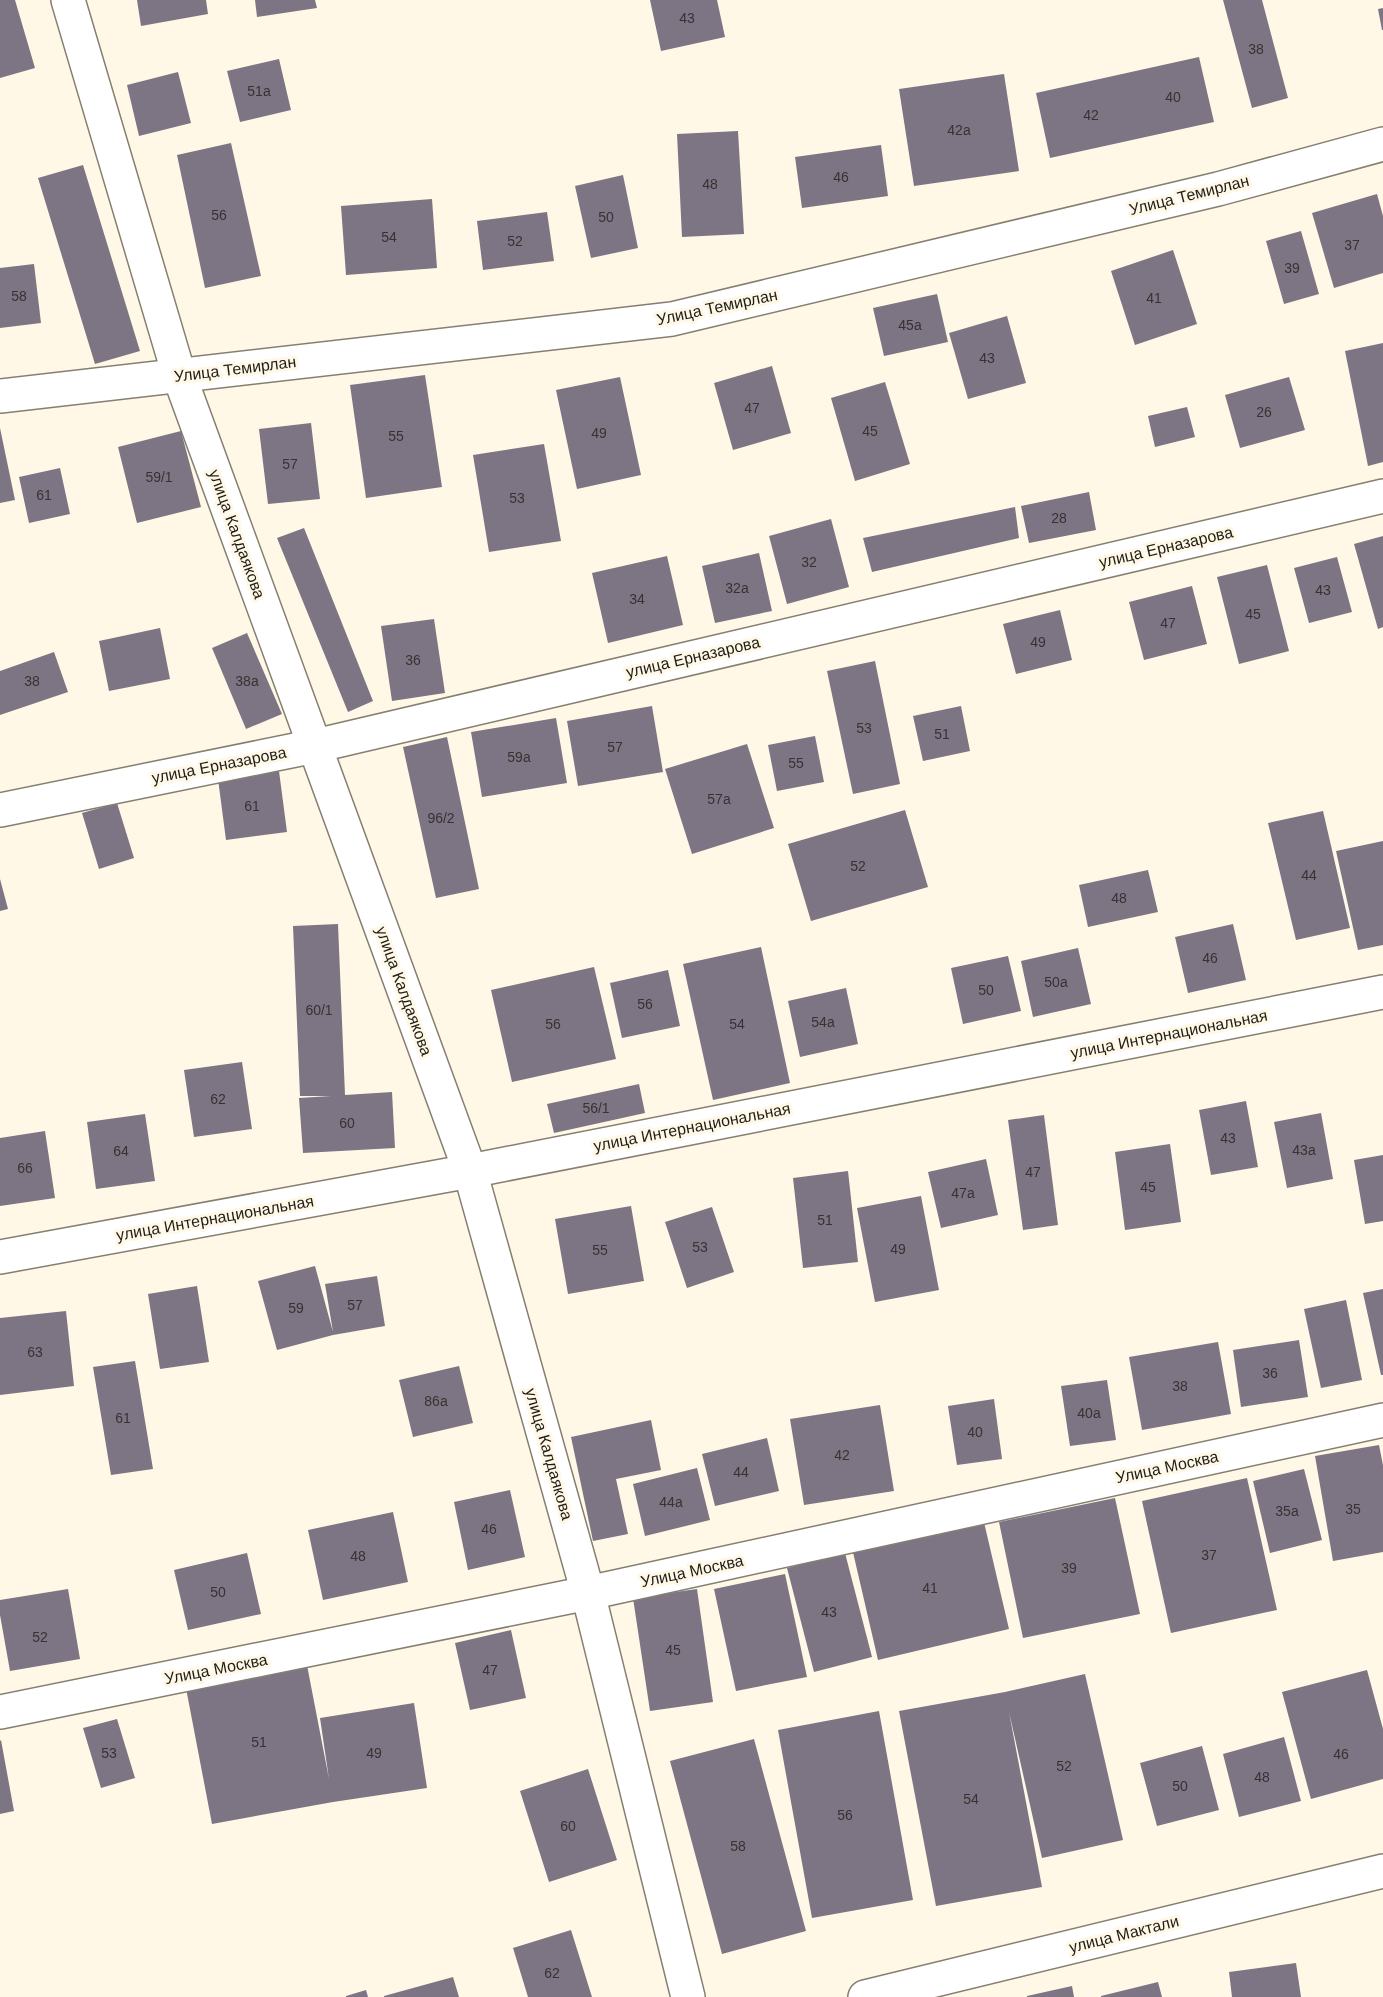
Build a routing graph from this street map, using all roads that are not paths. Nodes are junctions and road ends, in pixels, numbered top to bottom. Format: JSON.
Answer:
{"nodes":[{"id":1,"x":68,"y":0,"type":"edge"},
{"id":2,"x":1383,"y":144,"type":"edge"},
{"id":3,"x":179,"y":375,"type":"junction"},
{"id":4,"x":0,"y":396,"type":"edge"},
{"id":5,"x":1383,"y":496,"type":"edge"},
{"id":6,"x":315,"y":746,"type":"junction"},
{"id":7,"x":0,"y":810,"type":"edge"},
{"id":8,"x":1383,"y":992,"type":"edge"},
{"id":9,"x":470,"y":1171,"type":"junction"},
{"id":10,"x":0,"y":1257,"type":"edge"},
{"id":11,"x":1383,"y":1420,"type":"edge"},
{"id":12,"x":588,"y":1593,"type":"junction"},
{"id":13,"x":0,"y":1712,"type":"edge"},
{"id":14,"x":1383,"y":1871,"type":"edge"},
{"id":15,"x":688,"y":1997,"type":"edge"},
{"id":16,"x":865,"y":1997,"type":"edge"}],
"edges":[{"from":1,"to":3,"type":"street","name":"улица Калдаякова"},
{"from":2,"to":3,"type":"street","name":"Улица Темирлан"},
{"from":3,"to":4,"type":"street","name":"Улица Темирлан"},
{"from":3,"to":6,"type":"street","name":"улица Калдаякова"},
{"from":5,"to":6,"type":"street","name":"улица Ерназарова"},
{"from":6,"to":7,"type":"street","name":"улица Ерназарова"},
{"from":6,"to":9,"type":"street","name":"улица Калдаякова"},
{"from":8,"to":9,"type":"street","name":"улица Интернациональная"},
{"from":9,"to":10,"type":"street","name":"улица Интернациональная"},
{"from":9,"to":12,"type":"street","name":"улица Калдаякова"},
{"from":11,"to":12,"type":"street","name":"Улица Москва"},
{"from":12,"to":13,"type":"street","name":"Улица Москва"},
{"from":12,"to":15,"type":"street","name":"улица Калдаякова"},
{"from":14,"to":16,"type":"street","name":"улица Мактали"}]}
